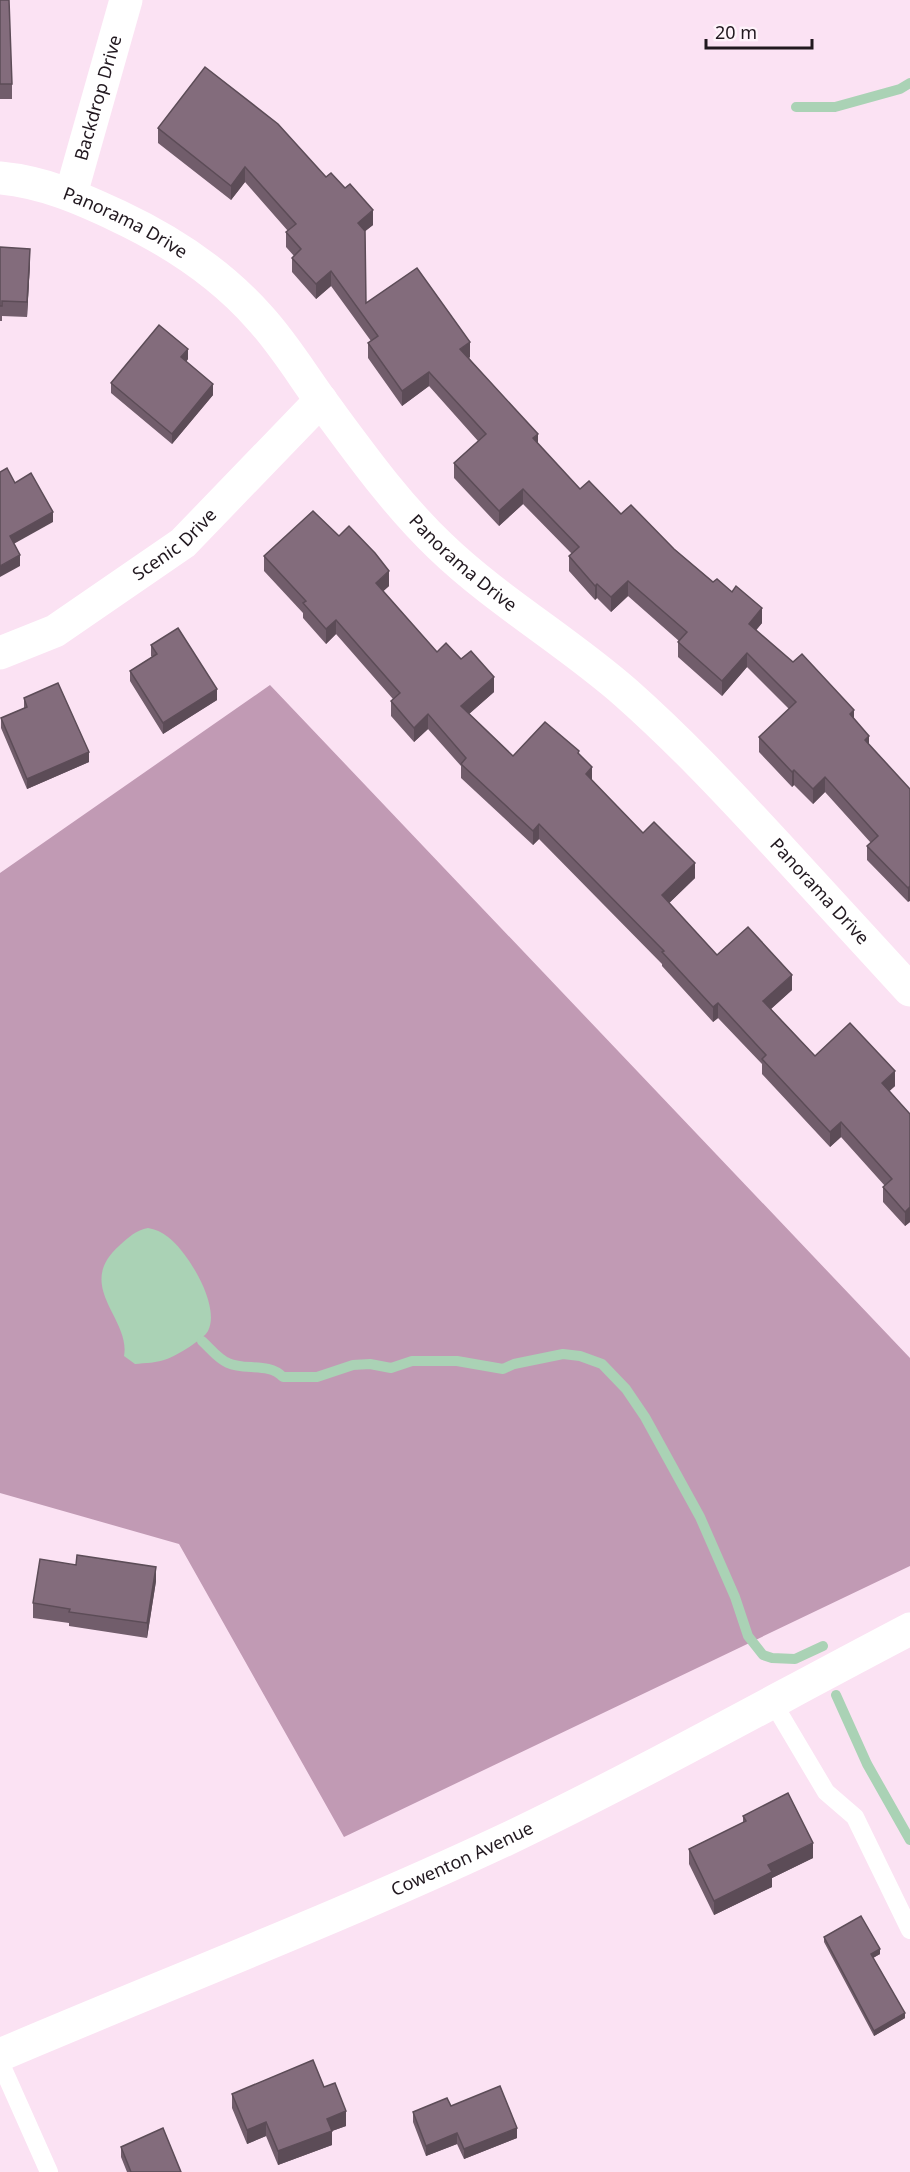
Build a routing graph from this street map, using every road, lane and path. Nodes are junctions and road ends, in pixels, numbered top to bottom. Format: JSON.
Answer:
{"nodes":[{"id":1,"x":126,"y":0,"type":"edge"},
{"id":2,"x":0,"y":178,"type":"edge"},
{"id":3,"x":71,"y":194,"type":"junction"},
{"id":4,"x":321,"y":400,"type":"junction"},
{"id":5,"x":0,"y":653,"type":"edge"},
{"id":6,"x":910,"y":990,"type":"edge"},
{"id":7,"x":910,"y":1629,"type":"edge"},
{"id":8,"x":772,"y":1701,"type":"junction"},
{"id":9,"x":910,"y":1930,"type":"edge"},
{"id":10,"x":0,"y":2055,"type":"edge"},
{"id":11,"x":0,"y":2062,"type":"edge"},
{"id":12,"x":49,"y":2172,"type":"edge"}],
"edges":[{"from":1,"to":3,"type":"street","name":"Backdrop Drive"},
{"from":2,"to":3,"type":"street","name":"Panorama Drive"},
{"from":3,"to":4,"type":"street","name":"Panorama Drive"},
{"from":4,"to":5,"type":"street","name":"Scenic Drive"},
{"from":4,"to":6,"type":"street","name":"Panorama Drive"},
{"from":7,"to":8,"type":"street","name":"Cowenton Avenue"},
{"from":8,"to":9,"type":"lane"},
{"from":8,"to":10,"type":"street","name":"Cowenton Avenue"},
{"from":11,"to":12,"type":"lane"}]}
